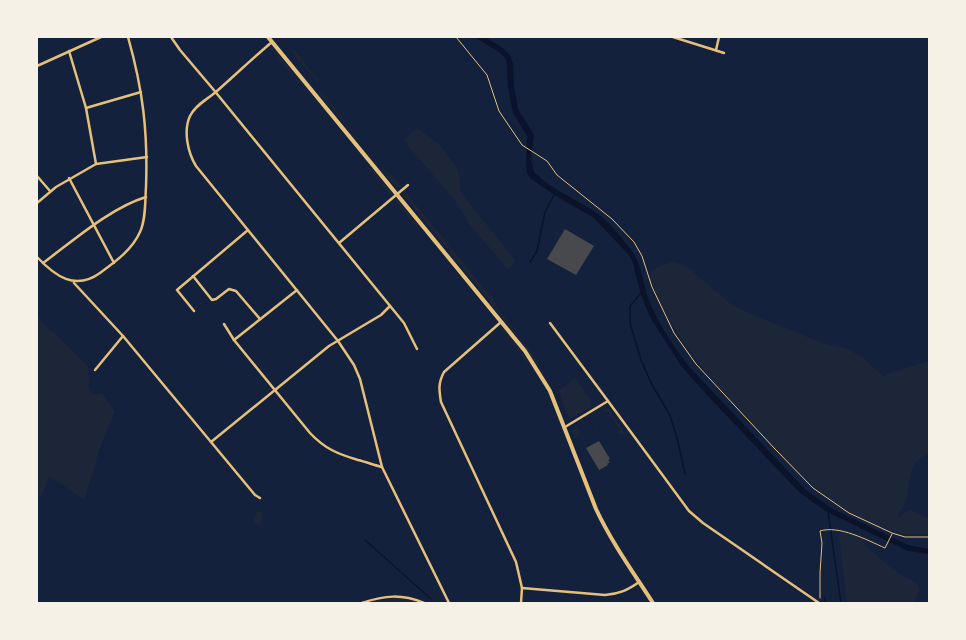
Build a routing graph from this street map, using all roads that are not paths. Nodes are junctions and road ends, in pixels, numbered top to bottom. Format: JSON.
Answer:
{"nodes":[{"id":1,"x":101,"y":37,"type":"edge"},
{"id":2,"x":128,"y":37,"type":"edge"},
{"id":3,"x":171,"y":37,"type":"edge"},
{"id":4,"x":268,"y":37,"type":"edge"},
{"id":5,"x":673,"y":37,"type":"edge"},
{"id":6,"x":719,"y":37,"type":"edge"},
{"id":7,"x":272,"y":42,"type":"junction"},
{"id":8,"x":716,"y":50,"type":"junction"},
{"id":9,"x":69,"y":51,"type":"junction"},
{"id":10,"x":724,"y":53,"type":"dead end"},
{"id":11,"x":37,"y":66,"type":"edge"},
{"id":12,"x":141,"y":92,"type":"junction"},
{"id":13,"x":216,"y":92,"type":"junction"},
{"id":14,"x":86,"y":108,"type":"junction"},
{"id":15,"x":147,"y":157,"type":"junction"},
{"id":16,"x":96,"y":164,"type":"junction"},
{"id":17,"x":37,"y":176,"type":"edge"},
{"id":18,"x":69,"y":178,"type":"junction"},
{"id":19,"x":408,"y":185,"type":"dead end"},
{"id":20,"x":50,"y":191,"type":"junction"},
{"id":21,"x":397,"y":194,"type":"junction"},
{"id":22,"x":146,"y":197,"type":"junction"},
{"id":23,"x":37,"y":203,"type":"edge"},
{"id":24,"x":94,"y":225,"type":"junction"},
{"id":25,"x":248,"y":230,"type":"junction"},
{"id":26,"x":339,"y":243,"type":"junction"},
{"id":27,"x":37,"y":257,"type":"edge"},
{"id":28,"x":43,"y":263,"type":"junction"},
{"id":29,"x":114,"y":263,"type":"junction"},
{"id":30,"x":193,"y":276,"type":"junction"},
{"id":31,"x":74,"y":282,"type":"junction"},
{"id":32,"x":297,"y":290,"type":"junction"},
{"id":33,"x":390,"y":306,"type":"junction"},
{"id":34,"x":194,"y":311,"type":"dead end"},
{"id":35,"x":260,"y":319,"type":"junction"},
{"id":36,"x":501,"y":322,"type":"junction"},
{"id":37,"x":550,"y":322,"type":"dead end"},
{"id":38,"x":224,"y":324,"type":"dead end"},
{"id":39,"x":123,"y":336,"type":"junction"},
{"id":40,"x":234,"y":340,"type":"junction"},
{"id":41,"x":338,"y":341,"type":"junction"},
{"id":42,"x":417,"y":349,"type":"dead end"},
{"id":43,"x":95,"y":370,"type":"dead end"},
{"id":44,"x":274,"y":390,"type":"junction"},
{"id":45,"x":608,"y":401,"type":"junction"},
{"id":46,"x":564,"y":428,"type":"junction"},
{"id":47,"x":211,"y":442,"type":"junction"},
{"id":48,"x":382,"y":467,"type":"junction"},
{"id":49,"x":260,"y":498,"type":"dead end"},
{"id":50,"x":639,"y":582,"type":"junction"},
{"id":51,"x":522,"y":588,"type":"junction"},
{"id":52,"x":819,"y":601,"type":"edge"},
{"id":53,"x":362,"y":603,"type":"edge"},
{"id":54,"x":424,"y":603,"type":"edge"},
{"id":55,"x":449,"y":603,"type":"edge"},
{"id":56,"x":521,"y":603,"type":"edge"},
{"id":57,"x":653,"y":603,"type":"edge"}],
"edges":[{"from":1,"to":9,"type":"street"},
{"from":2,"to":12,"type":"street"},
{"from":3,"to":13,"type":"street"},
{"from":4,"to":7,"type":"main road"},
{"from":5,"to":8,"type":"street"},
{"from":6,"to":8,"type":"street"},
{"from":7,"to":13,"type":"street"},
{"from":7,"to":21,"type":"main road"},
{"from":8,"to":10,"type":"street"},
{"from":9,"to":11,"type":"street"},
{"from":9,"to":14,"type":"street"},
{"from":12,"to":14,"type":"street"},
{"from":12,"to":15,"type":"street"},
{"from":13,"to":25,"type":"street"},
{"from":13,"to":26,"type":"street"},
{"from":14,"to":16,"type":"street"},
{"from":15,"to":16,"type":"street"},
{"from":15,"to":22,"type":"street"},
{"from":16,"to":18,"type":"street"},
{"from":17,"to":20,"type":"street"},
{"from":18,"to":20,"type":"street"},
{"from":18,"to":24,"type":"street"},
{"from":19,"to":21,"type":"street"},
{"from":20,"to":23,"type":"street"},
{"from":21,"to":26,"type":"street"},
{"from":21,"to":36,"type":"main road"},
{"from":22,"to":24,"type":"street"},
{"from":22,"to":29,"type":"street"},
{"from":24,"to":28,"type":"street"},
{"from":24,"to":29,"type":"street"},
{"from":25,"to":30,"type":"street"},
{"from":25,"to":32,"type":"street"},
{"from":26,"to":33,"type":"street"},
{"from":27,"to":28,"type":"street"},
{"from":28,"to":31,"type":"street"},
{"from":29,"to":31,"type":"street"},
{"from":30,"to":34,"type":"street"},
{"from":30,"to":35,"type":"street"},
{"from":31,"to":39,"type":"street"},
{"from":32,"to":35,"type":"street"},
{"from":32,"to":41,"type":"street"},
{"from":33,"to":41,"type":"street"},
{"from":33,"to":42,"type":"street"},
{"from":35,"to":40,"type":"street"},
{"from":36,"to":46,"type":"main road"},
{"from":36,"to":51,"type":"street"},
{"from":37,"to":45,"type":"street"},
{"from":38,"to":40,"type":"street"},
{"from":39,"to":43,"type":"street"},
{"from":39,"to":47,"type":"street"},
{"from":40,"to":44,"type":"street"},
{"from":41,"to":44,"type":"street"},
{"from":41,"to":48,"type":"street"},
{"from":44,"to":47,"type":"street"},
{"from":44,"to":48,"type":"street"},
{"from":45,"to":46,"type":"street"},
{"from":45,"to":52,"type":"street"},
{"from":46,"to":50,"type":"main road"},
{"from":47,"to":49,"type":"street"},
{"from":48,"to":55,"type":"street"},
{"from":50,"to":51,"type":"street"},
{"from":50,"to":57,"type":"main road"},
{"from":51,"to":56,"type":"street"},
{"from":53,"to":54,"type":"street"}]}
